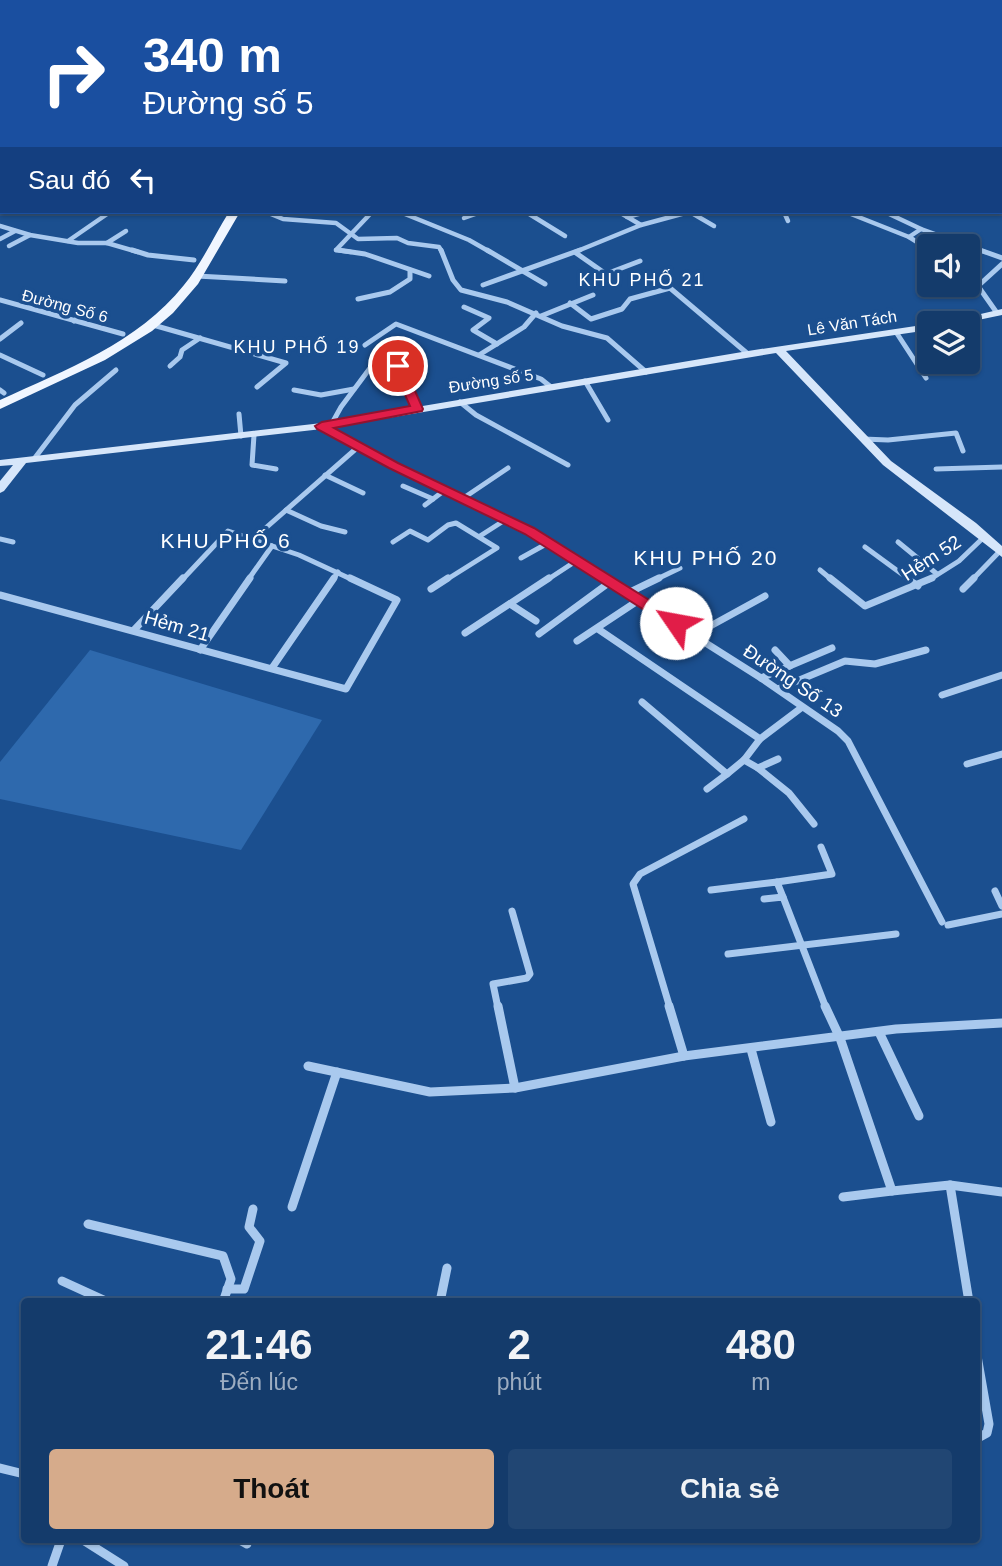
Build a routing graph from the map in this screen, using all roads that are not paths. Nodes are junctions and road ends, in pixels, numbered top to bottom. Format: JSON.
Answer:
{"nodes":[{"id":1,"x":107,"y":214,"type":"edge"},
{"id":2,"x":221,"y":214,"type":"edge"},
{"id":3,"x":233,"y":214,"type":"edge"},
{"id":4,"x":272,"y":214,"type":"edge"},
{"id":5,"x":370,"y":214,"type":"edge"},
{"id":6,"x":405,"y":214,"type":"edge"},
{"id":7,"x":476,"y":214,"type":"edge"},
{"id":8,"x":529,"y":214,"type":"edge"},
{"id":9,"x":622,"y":214,"type":"edge"},
{"id":10,"x":638,"y":214,"type":"edge"},
{"id":11,"x":682,"y":214,"type":"edge"},
{"id":12,"x":693,"y":214,"type":"edge"},
{"id":13,"x":785,"y":214,"type":"edge"},
{"id":14,"x":851,"y":214,"type":"edge"},
{"id":15,"x":888,"y":214,"type":"edge"},
{"id":16,"x":627,"y":217,"type":"junction"},
{"id":17,"x":464,"y":219,"type":"dead end"},
{"id":18,"x":788,"y":221,"type":"dead end"},
{"id":19,"x":641,"y":225,"type":"junction"},
{"id":20,"x":0,"y":226,"type":"edge"},
{"id":21,"x":714,"y":226,"type":"dead end"},
{"id":22,"x":921,"y":229,"type":"junction"},
{"id":23,"x":16,"y":231,"type":"junction"},
{"id":24,"x":126,"y":231,"type":"dead end"},
{"id":25,"x":30,"y":235,"type":"junction"},
{"id":26,"x":352,"y":236,"type":"junction"},
{"id":27,"x":565,"y":236,"type":"dead end"},
{"id":28,"x":909,"y":237,"type":"junction"},
{"id":29,"x":0,"y":239,"type":"edge"},
{"id":30,"x":68,"y":241,"type":"junction"},
{"id":31,"x":917,"y":242,"type":"edge"},
{"id":32,"x":107,"y":243,"type":"junction"},
{"id":33,"x":9,"y":246,"type":"dead end"},
{"id":34,"x":576,"y":253,"type":"junction"},
{"id":35,"x":1002,"y":258,"type":"edge"},
{"id":36,"x":194,"y":260,"type":"junction"},
{"id":37,"x":640,"y":261,"type":"dead end"},
{"id":38,"x":1002,"y":264,"type":"edge"},
{"id":39,"x":410,"y":270,"type":"junction"},
{"id":40,"x":524,"y":270,"type":"junction"},
{"id":41,"x":197,"y":276,"type":"junction"},
{"id":42,"x":429,"y":276,"type":"dead end"},
{"id":43,"x":285,"y":281,"type":"dead end"},
{"id":44,"x":545,"y":284,"type":"dead end"},
{"id":45,"x":483,"y":285,"type":"dead end"},
{"id":46,"x":593,"y":295,"type":"dead end"},
{"id":47,"x":358,"y":299,"type":"dead end"},
{"id":48,"x":0,"y":300,"type":"edge"},
{"id":49,"x":570,"y":303,"type":"junction"},
{"id":50,"x":464,"y":307,"type":"dead end"},
{"id":51,"x":89,"y":310,"type":"dead end"},
{"id":52,"x":999,"y":313,"type":"edge"},
{"id":53,"x":538,"y":314,"type":"junction"},
{"id":54,"x":980,"y":317,"type":"edge"},
{"id":55,"x":74,"y":321,"type":"junction"},
{"id":56,"x":21,"y":323,"type":"dead end"},
{"id":57,"x":153,"y":325,"type":"junction"},
{"id":58,"x":917,"y":329,"type":"edge"},
{"id":59,"x":896,"y":332,"type":"junction"},
{"id":60,"x":123,"y":334,"type":"junction"},
{"id":61,"x":201,"y":338,"type":"junction"},
{"id":62,"x":0,"y":339,"type":"edge"},
{"id":63,"x":497,"y":344,"type":"junction"},
{"id":64,"x":365,"y":345,"type":"dead end"},
{"id":65,"x":779,"y":350,"type":"junction"},
{"id":66,"x":382,"y":352,"type":"dead end"},
{"id":67,"x":748,"y":354,"type":"junction"},
{"id":68,"x":0,"y":355,"type":"edge"},
{"id":69,"x":479,"y":355,"type":"junction"},
{"id":70,"x":400,"y":359,"type":"dead end"},
{"id":71,"x":170,"y":366,"type":"dead end"},
{"id":72,"x":116,"y":370,"type":"dead end"},
{"id":73,"x":646,"y":372,"type":"junction"},
{"id":74,"x":43,"y":375,"type":"junction"},
{"id":75,"x":926,"y":378,"type":"dead end"},
{"id":76,"x":585,"y":381,"type":"junction"},
{"id":77,"x":257,"y":387,"type":"dead end"},
{"id":78,"x":551,"y":387,"type":"junction"},
{"id":79,"x":354,"y":389,"type":"junction"},
{"id":80,"x":294,"y":390,"type":"dead end"},
{"id":81,"x":1,"y":396,"type":"edge"},
{"id":82,"x":460,"y":402,"type":"junction"},
{"id":83,"x":417,"y":409,"type":"junction"},
{"id":84,"x":240,"y":414,"type":"dead end"},
{"id":85,"x":608,"y":420,"type":"dead end"},
{"id":86,"x":326,"y":425,"type":"junction"},
{"id":87,"x":254,"y":435,"type":"junction"},
{"id":88,"x":241,"y":436,"type":"junction"},
{"id":89,"x":862,"y":439,"type":"junction"},
{"id":90,"x":358,"y":447,"type":"junction"},
{"id":91,"x":963,"y":451,"type":"dead end"},
{"id":92,"x":28,"y":460,"type":"junction"},
{"id":93,"x":0,"y":463,"type":"edge"},
{"id":94,"x":568,"y":465,"type":"dead end"},
{"id":95,"x":1002,"y":467,"type":"edge"},
{"id":96,"x":508,"y":468,"type":"dead end"},
{"id":97,"x":276,"y":469,"type":"dead end"},
{"id":98,"x":936,"y":469,"type":"dead end"},
{"id":99,"x":325,"y":475,"type":"junction"},
{"id":100,"x":403,"y":486,"type":"dead end"},
{"id":101,"x":0,"y":489,"type":"edge"},
{"id":102,"x":445,"y":490,"type":"junction"},
{"id":103,"x":363,"y":493,"type":"dead end"},
{"id":104,"x":433,"y":499,"type":"junction"},
{"id":105,"x":461,"y":499,"type":"junction"},
{"id":106,"x":425,"y":505,"type":"dead end"},
{"id":107,"x":286,"y":510,"type":"junction"},
{"id":108,"x":505,"y":520,"type":"junction"},
{"id":109,"x":345,"y":532,"type":"dead end"},
{"id":110,"x":480,"y":536,"type":"junction"},
{"id":111,"x":984,"y":537,"type":"junction"},
{"id":112,"x":0,"y":539,"type":"edge"},
{"id":113,"x":252,"y":540,"type":"junction"},
{"id":114,"x":898,"y":541,"type":"dead end"},
{"id":115,"x":13,"y":542,"type":"dead end"},
{"id":116,"x":393,"y":542,"type":"dead end"},
{"id":117,"x":548,"y":543,"type":"junction"},
{"id":118,"x":272,"y":546,"type":"junction"},
{"id":119,"x":865,"y":547,"type":"dead end"},
{"id":120,"x":1001,"y":552,"type":"edge"},
{"id":121,"x":521,"y":558,"type":"dead end"},
{"id":122,"x":576,"y":561,"type":"junction"},
{"id":123,"x":680,"y":568,"type":"dead end"},
{"id":124,"x":820,"y":570,"type":"dead end"},
{"id":125,"x":338,"y":572,"type":"junction"},
{"id":126,"x":937,"y":574,"type":"junction"},
{"id":127,"x":610,"y":582,"type":"junction"},
{"id":128,"x":918,"y":586,"type":"junction"},
{"id":129,"x":432,"y":589,"type":"dead end"},
{"id":130,"x":963,"y":589,"type":"dead end"},
{"id":131,"x":628,"y":593,"type":"junction"},
{"id":132,"x":0,"y":595,"type":"edge"},
{"id":133,"x":765,"y":596,"type":"dead end"},
{"id":134,"x":639,"y":600,"type":"junction"},
{"id":135,"x":510,"y":604,"type":"junction"},
{"id":136,"x":536,"y":621,"type":"dead end"},
{"id":137,"x":598,"y":629,"type":"junction"},
{"id":138,"x":134,"y":630,"type":"junction"},
{"id":139,"x":465,"y":633,"type":"dead end"},
{"id":140,"x":539,"y":634,"type":"dead end"},
{"id":141,"x":694,"y":635,"type":"junction"},
{"id":142,"x":577,"y":641,"type":"dead end"},
{"id":143,"x":832,"y":648,"type":"dead end"},
{"id":144,"x":200,"y":650,"type":"junction"},
{"id":145,"x":775,"y":650,"type":"dead end"},
{"id":146,"x":926,"y":650,"type":"dead end"},
{"id":147,"x":790,"y":666,"type":"junction"},
{"id":148,"x":272,"y":668,"type":"junction"},
{"id":149,"x":1002,"y":675,"type":"edge"},
{"id":150,"x":761,"y":678,"type":"junction"},
{"id":151,"x":778,"y":689,"type":"junction"},
{"id":152,"x":942,"y":695,"type":"dead end"},
{"id":153,"x":642,"y":702,"type":"dead end"},
{"id":154,"x":801,"y":708,"type":"junction"},
{"id":155,"x":760,"y":738,"type":"junction"},
{"id":156,"x":1002,"y":754,"type":"edge"},
{"id":157,"x":778,"y":759,"type":"dead end"},
{"id":158,"x":744,"y":760,"type":"junction"},
{"id":159,"x":967,"y":764,"type":"dead end"},
{"id":160,"x":758,"y":768,"type":"junction"},
{"id":161,"x":727,"y":774,"type":"junction"},
{"id":162,"x":707,"y":789,"type":"dead end"},
{"id":163,"x":744,"y":819,"type":"dead end"},
{"id":164,"x":814,"y":824,"type":"dead end"},
{"id":165,"x":821,"y":847,"type":"dead end"},
{"id":166,"x":777,"y":882,"type":"junction"},
{"id":167,"x":711,"y":890,"type":"dead end"},
{"id":168,"x":995,"y":891,"type":"dead end"},
{"id":169,"x":783,"y":897,"type":"junction"},
{"id":170,"x":764,"y":899,"type":"dead end"},
{"id":171,"x":1002,"y":906,"type":"edge"},
{"id":172,"x":512,"y":911,"type":"dead end"},
{"id":173,"x":1002,"y":914,"type":"edge"},
{"id":174,"x":896,"y":934,"type":"dead end"},
{"id":175,"x":799,"y":944,"type":"junction"},
{"id":176,"x":728,"y":954,"type":"dead end"},
{"id":177,"x":1002,"y":1023,"type":"edge"},
{"id":178,"x":879,"y":1032,"type":"junction"},
{"id":179,"x":840,"y":1038,"type":"junction"},
{"id":180,"x":751,"y":1049,"type":"junction"},
{"id":181,"x":684,"y":1056,"type":"junction"},
{"id":182,"x":308,"y":1066,"type":"dead end"},
{"id":183,"x":337,"y":1072,"type":"junction"},
{"id":184,"x":515,"y":1088,"type":"junction"},
{"id":185,"x":919,"y":1116,"type":"dead end"},
{"id":186,"x":771,"y":1122,"type":"dead end"},
{"id":187,"x":950,"y":1185,"type":"junction"},
{"id":188,"x":892,"y":1192,"type":"junction"},
{"id":189,"x":1002,"y":1192,"type":"edge"},
{"id":190,"x":844,"y":1197,"type":"dead end"},
{"id":191,"x":292,"y":1207,"type":"dead end"},
{"id":192,"x":253,"y":1209,"type":"dead end"},
{"id":193,"x":88,"y":1224,"type":"dead end"},
{"id":194,"x":447,"y":1268,"type":"dead end"},
{"id":195,"x":62,"y":1280,"type":"dead end"},
{"id":196,"x":227,"y":1289,"type":"junction"},
{"id":197,"x":100,"y":1298,"type":"edge"},
{"id":198,"x":224,"y":1298,"type":"edge"},
{"id":199,"x":441,"y":1298,"type":"edge"},
{"id":200,"x":968,"y":1298,"type":"edge"},
{"id":201,"x":980,"y":1373,"type":"edge"},
{"id":202,"x":980,"y":1437,"type":"edge"},
{"id":203,"x":0,"y":1468,"type":"edge"},
{"id":204,"x":21,"y":1471,"type":"edge"},
{"id":205,"x":60,"y":1543,"type":"edge"},
{"id":206,"x":88,"y":1543,"type":"edge"},
{"id":207,"x":52,"y":1566,"type":"edge"},
{"id":208,"x":124,"y":1566,"type":"edge"}],
"edges":[{"from":1,"to":30,"type":"street"},
{"from":2,"to":36,"type":"main road"},
{"from":3,"to":41,"type":"main road"},
{"from":4,"to":26,"type":"street"},
{"from":5,"to":26,"type":"street"},
{"from":6,"to":40,"type":"street"},
{"from":7,"to":17,"type":"street"},
{"from":8,"to":27,"type":"street"},
{"from":9,"to":16,"type":"street"},
{"from":10,"to":16,"type":"street"},
{"from":11,"to":19,"type":"street"},
{"from":12,"to":21,"type":"street"},
{"from":13,"to":18,"type":"street"},
{"from":14,"to":28,"type":"street"},
{"from":15,"to":22,"type":"street"},
{"from":16,"to":19,"type":"street"},
{"from":19,"to":34,"type":"street"},
{"from":20,"to":23,"type":"street"},
{"from":22,"to":28,"type":"street"},
{"from":22,"to":35,"type":"street"},
{"from":23,"to":25,"type":"street"},
{"from":23,"to":29,"type":"street"},
{"from":24,"to":32,"type":"street"},
{"from":25,"to":30,"type":"street"},
{"from":25,"to":33,"type":"street"},
{"from":26,"to":39,"type":"street"},
{"from":26,"to":53,"type":"street"},
{"from":28,"to":31,"type":"street"},
{"from":30,"to":32,"type":"street"},
{"from":32,"to":36,"type":"street"},
{"from":34,"to":37,"type":"street"},
{"from":34,"to":40,"type":"street"},
{"from":36,"to":60,"type":"main road"},
{"from":38,"to":52,"type":"street"},
{"from":39,"to":42,"type":"street"},
{"from":39,"to":47,"type":"street"},
{"from":40,"to":44,"type":"street"},
{"from":40,"to":45,"type":"street"},
{"from":41,"to":43,"type":"street"},
{"from":41,"to":57,"type":"main road"},
{"from":46,"to":49,"type":"street"},
{"from":48,"to":55,"type":"street","name":"Đường Số 6"},
{"from":49,"to":53,"type":"street"},
{"from":49,"to":67,"type":"street"},
{"from":50,"to":63,"type":"street"},
{"from":51,"to":55,"type":"street"},
{"from":52,"to":54,"type":"main road"},
{"from":53,"to":63,"type":"street"},
{"from":53,"to":73,"type":"street"},
{"from":55,"to":60,"type":"street","name":"Đường Số 6"},
{"from":56,"to":62,"type":"street"},
{"from":57,"to":61,"type":"street"},
{"from":57,"to":81,"type":"main road"},
{"from":58,"to":59,"type":"main road","name":"Lê Văn Tách"},
{"from":59,"to":65,"type":"main road","name":"Lê Văn Tách"},
{"from":59,"to":75,"type":"street"},
{"from":60,"to":74,"type":"main road"},
{"from":61,"to":71,"type":"street"},
{"from":61,"to":77,"type":"street"},
{"from":63,"to":69,"type":"street"},
{"from":64,"to":69,"type":"street"},
{"from":65,"to":67,"type":"main road","name":"Đường số 5"},
{"from":65,"to":89,"type":"main road"},
{"from":66,"to":79,"type":"street"},
{"from":67,"to":73,"type":"main road","name":"Đường số 5"},
{"from":68,"to":74,"type":"street"},
{"from":69,"to":78,"type":"street"},
{"from":70,"to":83,"type":"street"},
{"from":72,"to":92,"type":"street"},
{"from":73,"to":76,"type":"main road","name":"Đường số 5"},
{"from":74,"to":81,"type":"main road"},
{"from":76,"to":78,"type":"main road","name":"Đường số 5"},
{"from":76,"to":85,"type":"street"},
{"from":78,"to":82,"type":"main road","name":"Đường số 5"},
{"from":79,"to":80,"type":"street"},
{"from":79,"to":86,"type":"street"},
{"from":82,"to":83,"type":"main road","name":"Đường số 5"},
{"from":82,"to":94,"type":"street"},
{"from":83,"to":86,"type":"main road","name":"Đường số 5"},
{"from":84,"to":88,"type":"street"},
{"from":86,"to":87,"type":"main road","name":"Đường số 5"},
{"from":86,"to":90,"type":"street","name":"Đường Số 13"},
{"from":87,"to":88,"type":"main road","name":"Đường số 5"},
{"from":87,"to":97,"type":"street"},
{"from":88,"to":92,"type":"main road","name":"Đường số 5"},
{"from":89,"to":91,"type":"street"},
{"from":89,"to":111,"type":"main road"},
{"from":90,"to":99,"type":"street"},
{"from":90,"to":102,"type":"street","name":"Đường Số 13"},
{"from":92,"to":93,"type":"main road","name":"Đường số 5"},
{"from":92,"to":101,"type":"main road"},
{"from":95,"to":98,"type":"street"},
{"from":96,"to":105,"type":"street"},
{"from":99,"to":103,"type":"street"},
{"from":99,"to":107,"type":"street"},
{"from":100,"to":104,"type":"street"},
{"from":102,"to":104,"type":"street"},
{"from":102,"to":105,"type":"street","name":"Đường Số 13"},
{"from":104,"to":106,"type":"street"},
{"from":105,"to":108,"type":"street","name":"Đường Số 13"},
{"from":107,"to":109,"type":"street"},
{"from":107,"to":113,"type":"street"},
{"from":108,"to":110,"type":"street"},
{"from":108,"to":117,"type":"street","name":"Đường Số 13"},
{"from":110,"to":116,"type":"street"},
{"from":110,"to":129,"type":"street"},
{"from":111,"to":120,"type":"main road"},
{"from":111,"to":126,"type":"street","name":"Hẻm 52"},
{"from":112,"to":115,"type":"street"},
{"from":113,"to":118,"type":"street"},
{"from":113,"to":138,"type":"street"},
{"from":114,"to":126,"type":"street"},
{"from":117,"to":121,"type":"street"},
{"from":117,"to":122,"type":"street","name":"Đường Số 13"},
{"from":118,"to":125,"type":"street"},
{"from":118,"to":144,"type":"street"},
{"from":119,"to":128,"type":"street"},
{"from":120,"to":130,"type":"street"},
{"from":122,"to":127,"type":"street","name":"Đường Số 13"},
{"from":122,"to":135,"type":"street"},
{"from":123,"to":131,"type":"street"},
{"from":124,"to":128,"type":"street","name":"Hẻm 52"},
{"from":125,"to":148,"type":"street"},
{"from":125,"to":148,"type":"street","name":"Hẻm 21"},
{"from":126,"to":128,"type":"street","name":"Hẻm 52"},
{"from":127,"to":131,"type":"street","name":"Đường Số 13"},
{"from":127,"to":140,"type":"street"},
{"from":131,"to":134,"type":"street","name":"Đường Số 13"},
{"from":132,"to":138,"type":"street","name":"Hẻm 21"},
{"from":133,"to":141,"type":"street"},
{"from":134,"to":137,"type":"street"},
{"from":134,"to":141,"type":"street","name":"Đường Số 13"},
{"from":135,"to":136,"type":"street"},
{"from":135,"to":139,"type":"street"},
{"from":137,"to":142,"type":"street"},
{"from":137,"to":155,"type":"street"},
{"from":138,"to":144,"type":"street","name":"Hẻm 21"},
{"from":141,"to":150,"type":"street","name":"Đường Số 13"},
{"from":143,"to":147,"type":"street"},
{"from":144,"to":148,"type":"street","name":"Hẻm 21"},
{"from":145,"to":147,"type":"street"},
{"from":146,"to":151,"type":"street"},
{"from":147,"to":150,"type":"street"},
{"from":149,"to":152,"type":"street"},
{"from":150,"to":151,"type":"street","name":"Đường Số 13"},
{"from":151,"to":154,"type":"street","name":"Đường Số 13"},
{"from":153,"to":161,"type":"street"},
{"from":154,"to":155,"type":"street"},
{"from":154,"to":173,"type":"street","name":"Đường Số 13"},
{"from":155,"to":158,"type":"street"},
{"from":156,"to":159,"type":"street"},
{"from":157,"to":160,"type":"street"},
{"from":158,"to":160,"type":"street"},
{"from":158,"to":161,"type":"street"},
{"from":160,"to":164,"type":"street"},
{"from":161,"to":162,"type":"street"},
{"from":163,"to":181,"type":"street"},
{"from":165,"to":166,"type":"street"},
{"from":166,"to":167,"type":"street"},
{"from":166,"to":169,"type":"street"},
{"from":168,"to":171,"type":"street"},
{"from":169,"to":170,"type":"street"},
{"from":169,"to":175,"type":"street"},
{"from":172,"to":184,"type":"street"},
{"from":174,"to":175,"type":"street"},
{"from":175,"to":176,"type":"street"},
{"from":175,"to":179,"type":"street"},
{"from":177,"to":178,"type":"street"},
{"from":178,"to":179,"type":"street"},
{"from":178,"to":185,"type":"street"},
{"from":179,"to":180,"type":"street"},
{"from":179,"to":188,"type":"street"},
{"from":180,"to":181,"type":"street"},
{"from":180,"to":186,"type":"street"},
{"from":181,"to":184,"type":"street"},
{"from":182,"to":183,"type":"street"},
{"from":183,"to":184,"type":"street"},
{"from":183,"to":191,"type":"street"},
{"from":187,"to":188,"type":"street"},
{"from":187,"to":189,"type":"street"},
{"from":187,"to":200,"type":"street"},
{"from":188,"to":190,"type":"street"},
{"from":192,"to":196,"type":"street"},
{"from":193,"to":196,"type":"street"},
{"from":194,"to":199,"type":"street"},
{"from":195,"to":197,"type":"street"},
{"from":196,"to":198,"type":"street"},
{"from":201,"to":202,"type":"street"},
{"from":203,"to":204,"type":"street"},
{"from":205,"to":207,"type":"street"},
{"from":206,"to":208,"type":"street"}]}
